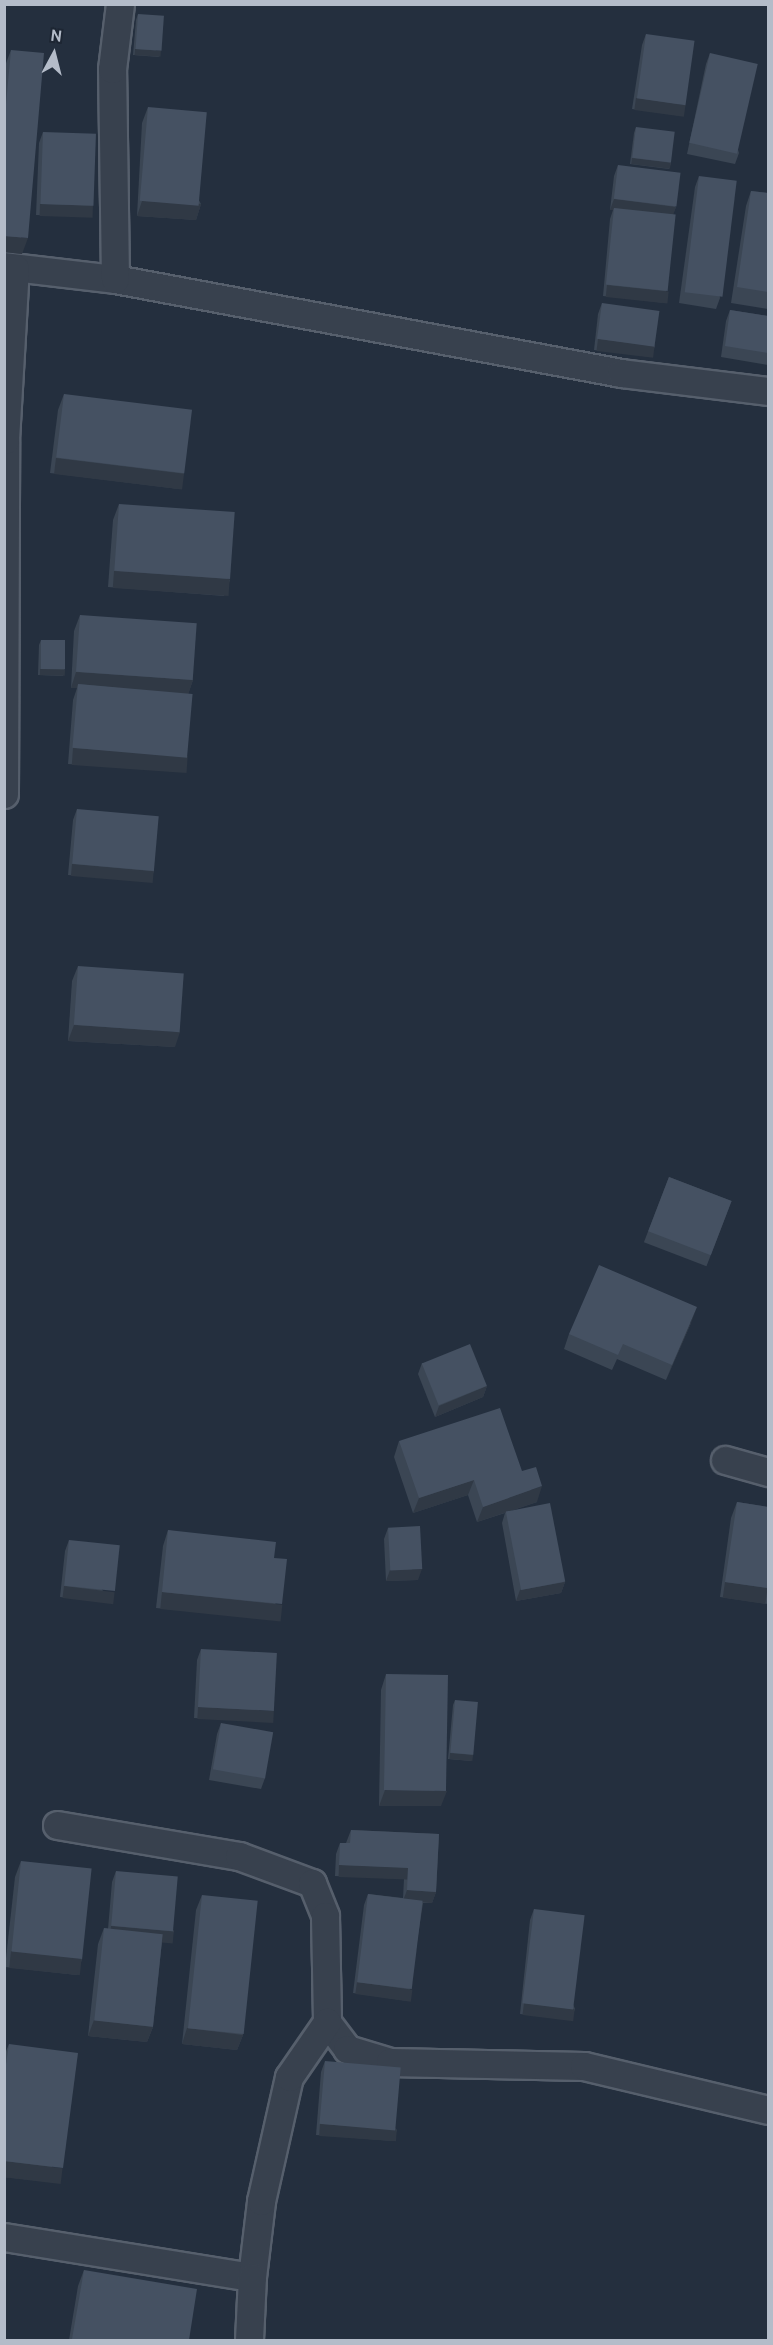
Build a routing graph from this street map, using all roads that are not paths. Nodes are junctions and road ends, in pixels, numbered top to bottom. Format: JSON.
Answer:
{"nodes":[{"id":1,"x":120,"y":4,"type":"edge"},
{"id":2,"x":10,"y":267,"type":"edge"},
{"id":3,"x":115,"y":279,"type":"junction"},
{"id":4,"x":768,"y":391,"type":"edge"},
{"id":5,"x":4,"y":794,"type":"edge"},
{"id":6,"x":725,"y":1460,"type":"dead end"},
{"id":7,"x":768,"y":1472,"type":"edge"},
{"id":8,"x":57,"y":1825,"type":"dead end"},
{"id":9,"x":327,"y":2022,"type":"junction"},
{"id":10,"x":768,"y":2110,"type":"edge"},
{"id":11,"x":4,"y":2237,"type":"edge"},
{"id":12,"x":252,"y":2277,"type":"junction"},
{"id":13,"x":249,"y":2340,"type":"edge"}],
"edges":[{"from":1,"to":3,"type":"street"},
{"from":2,"to":3,"type":"street"},
{"from":2,"to":5,"type":"street"},
{"from":3,"to":4,"type":"street"},
{"from":6,"to":7,"type":"street"},
{"from":8,"to":9,"type":"street"},
{"from":9,"to":10,"type":"street"},
{"from":9,"to":12,"type":"street"},
{"from":11,"to":12,"type":"street"},
{"from":12,"to":13,"type":"street"}]}
